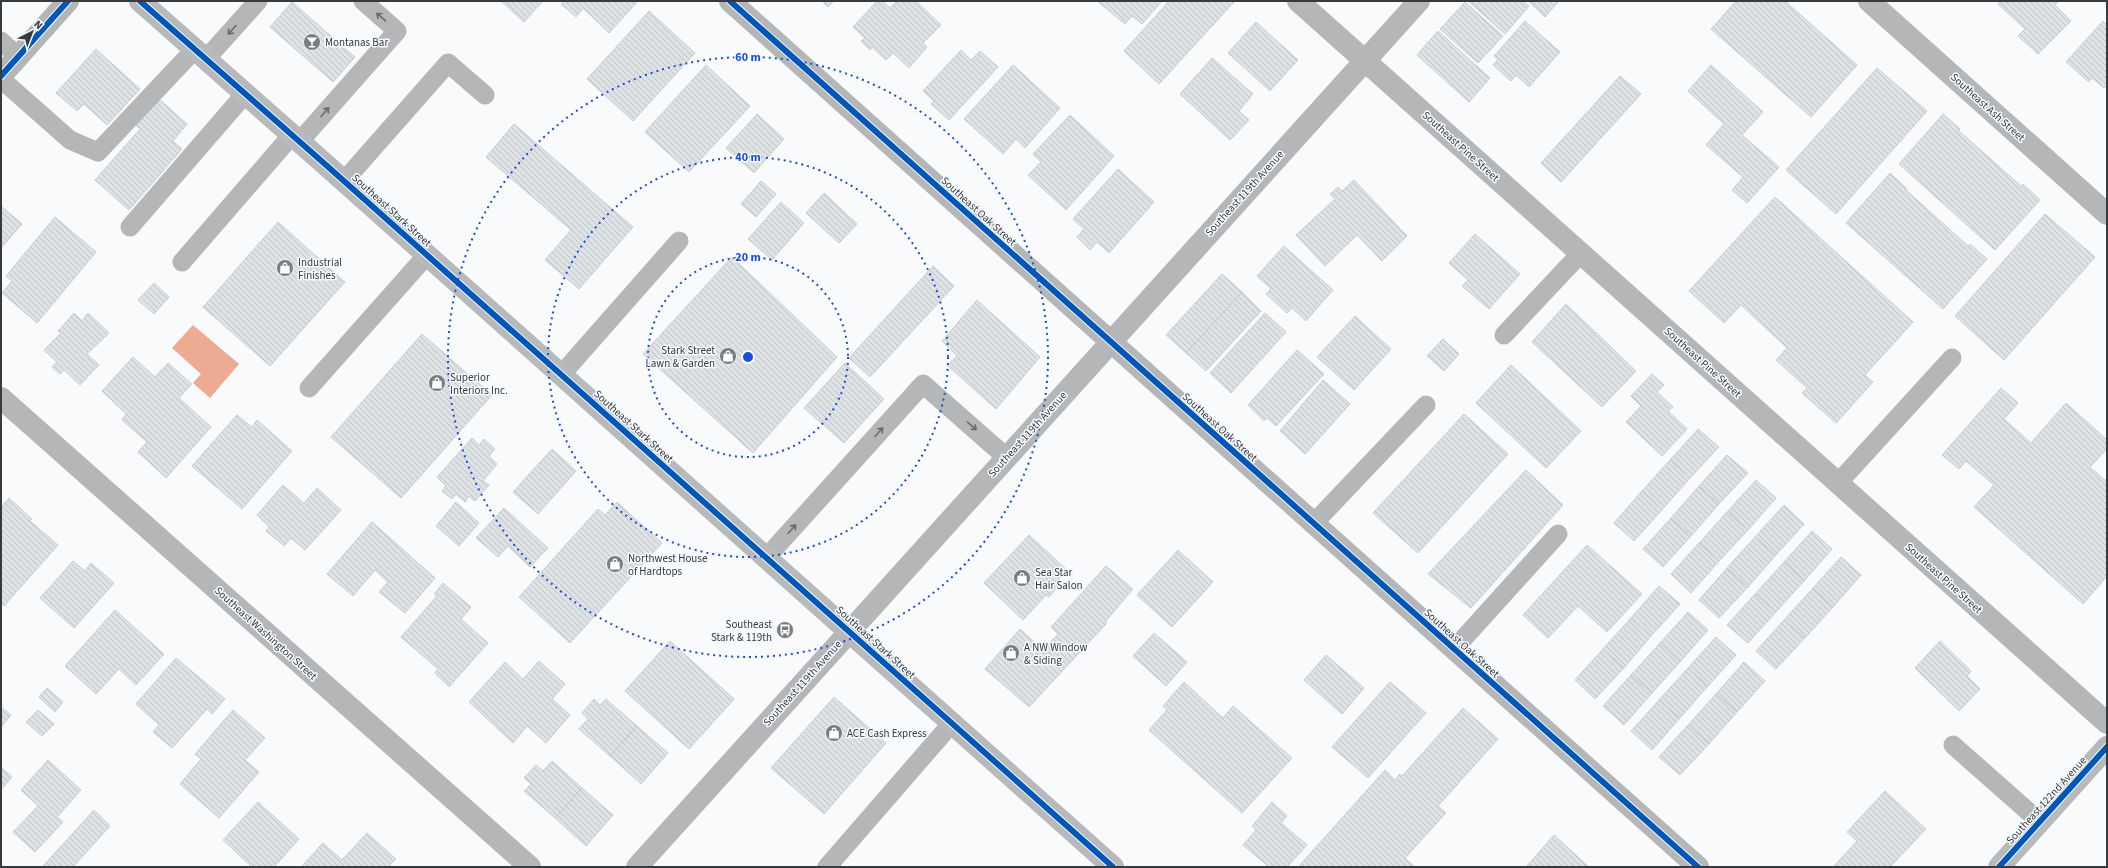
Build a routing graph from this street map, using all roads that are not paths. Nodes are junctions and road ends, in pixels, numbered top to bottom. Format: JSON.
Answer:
{"nodes":[{"id":1,"x":68,"y":1,"type":"edge"},
{"id":2,"x":140,"y":1,"type":"edge"},
{"id":3,"x":258,"y":1,"type":"edge"},
{"id":4,"x":363,"y":1,"type":"edge"},
{"id":5,"x":730,"y":1,"type":"edge"},
{"id":6,"x":1298,"y":1,"type":"edge"},
{"id":7,"x":1419,"y":1,"type":"edge"},
{"id":8,"x":1869,"y":1,"type":"edge"},
{"id":9,"x":1,"y":40,"type":"edge"},
{"id":10,"x":200,"y":54,"type":"junction"},
{"id":11,"x":18,"y":56,"type":"junction"},
{"id":12,"x":1364,"y":60,"type":"junction"},
{"id":13,"x":1,"y":76,"type":"edge"},
{"id":14,"x":1,"y":80,"type":"edge"},
{"id":15,"x":245,"y":94,"type":"junction"},
{"id":16,"x":485,"y":95,"type":"dead end"},
{"id":17,"x":296,"y":138,"type":"junction"},
{"id":18,"x":344,"y":181,"type":"junction"},
{"id":19,"x":2107,"y":214,"type":"edge"},
{"id":20,"x":130,"y":227,"type":"dead end"},
{"id":21,"x":680,"y":241,"type":"dead end"},
{"id":22,"x":1581,"y":253,"type":"junction"},
{"id":23,"x":427,"y":255,"type":"junction"},
{"id":24,"x":182,"y":262,"type":"dead end"},
{"id":25,"x":1504,"y":335,"type":"dead end"},
{"id":26,"x":1110,"y":342,"type":"junction"},
{"id":27,"x":1952,"y":358,"type":"dead end"},
{"id":28,"x":561,"y":375,"type":"junction"},
{"id":29,"x":309,"y":388,"type":"dead end"},
{"id":30,"x":1,"y":398,"type":"edge"},
{"id":31,"x":1426,"y":405,"type":"dead end"},
{"id":32,"x":1006,"y":457,"type":"junction"},
{"id":33,"x":1838,"y":483,"type":"junction"},
{"id":34,"x":1313,"y":524,"type":"junction"},
{"id":35,"x":1558,"y":534,"type":"dead end"},
{"id":36,"x":766,"y":558,"type":"junction"},
{"id":37,"x":848,"y":631,"type":"junction"},
{"id":38,"x":1454,"y":650,"type":"junction"},
{"id":39,"x":952,"y":723,"type":"junction"},
{"id":40,"x":2107,"y":723,"type":"edge"},
{"id":41,"x":1953,"y":745,"type":"dead end"},
{"id":42,"x":2107,"y":747,"type":"edge"},
{"id":43,"x":2040,"y":822,"type":"junction"},
{"id":44,"x":530,"y":867,"type":"edge"},
{"id":45,"x":637,"y":867,"type":"edge"},
{"id":46,"x":827,"y":867,"type":"edge"},
{"id":47,"x":1114,"y":867,"type":"edge"},
{"id":48,"x":1698,"y":867,"type":"edge"},
{"id":49,"x":1999,"y":867,"type":"edge"}],
"edges":[{"from":1,"to":11,"type":"street"},
{"from":2,"to":10,"type":"main road","name":"Southeast Stark Street"},
{"from":3,"to":10,"type":"lane","one_way":true},
{"from":17,"to":4,"type":"lane","one_way":true},
{"from":5,"to":26,"type":"street","name":"Southeast Oak Street"},
{"from":6,"to":12,"type":"street","name":"Southeast Pine Street"},
{"from":7,"to":12,"type":"street","name":"Southeast 119th Avenue"},
{"from":8,"to":19,"type":"street","name":"Southeast Ash Street"},
{"from":9,"to":11,"type":"lane"},
{"from":10,"to":14,"type":"lane"},
{"from":10,"to":15,"type":"main road","name":"Southeast Stark Street"},
{"from":11,"to":13,"type":"street"},
{"from":12,"to":22,"type":"street","name":"Southeast Pine Street"},
{"from":12,"to":26,"type":"street","name":"Southeast 119th Avenue"},
{"from":15,"to":17,"type":"main road","name":"Southeast Stark Street"},
{"from":15,"to":20,"type":"lane"},
{"from":16,"to":18,"type":"lane"},
{"from":17,"to":18,"type":"main road","name":"Southeast Stark Street"},
{"from":17,"to":24,"type":"lane"},
{"from":18,"to":23,"type":"main road","name":"Southeast Stark Street"},
{"from":21,"to":28,"type":"lane"},
{"from":22,"to":25,"type":"lane"},
{"from":22,"to":33,"type":"street","name":"Southeast Pine Street"},
{"from":23,"to":28,"type":"main road","name":"Southeast Stark Street"},
{"from":23,"to":29,"type":"lane"},
{"from":26,"to":32,"type":"street","name":"Southeast 119th Avenue"},
{"from":26,"to":34,"type":"street","name":"Southeast Oak Street"},
{"from":27,"to":33,"type":"lane"},
{"from":28,"to":36,"type":"main road","name":"Southeast Stark Street"},
{"from":30,"to":44,"type":"street","name":"Southeast Washington Street"},
{"from":31,"to":34,"type":"lane"},
{"from":36,"to":32,"type":"lane","one_way":true},
{"from":32,"to":37,"type":"street","name":"Southeast 119th Avenue"},
{"from":33,"to":40,"type":"street","name":"Southeast Pine Street"},
{"from":34,"to":38,"type":"street","name":"Southeast Oak Street"},
{"from":35,"to":38,"type":"lane"},
{"from":36,"to":37,"type":"main road","name":"Southeast Stark Street"},
{"from":37,"to":39,"type":"main road","name":"Southeast Stark Street"},
{"from":37,"to":45,"type":"street","name":"Southeast 119th Avenue"},
{"from":38,"to":48,"type":"street","name":"Southeast Oak Street"},
{"from":39,"to":46,"type":"lane"},
{"from":39,"to":47,"type":"main road","name":"Southeast Stark Street"},
{"from":41,"to":43,"type":"lane"},
{"from":42,"to":43,"type":"main road","name":"Southeast 122nd Avenue"},
{"from":43,"to":49,"type":"main road","name":"Southeast 122nd Avenue"}]}
